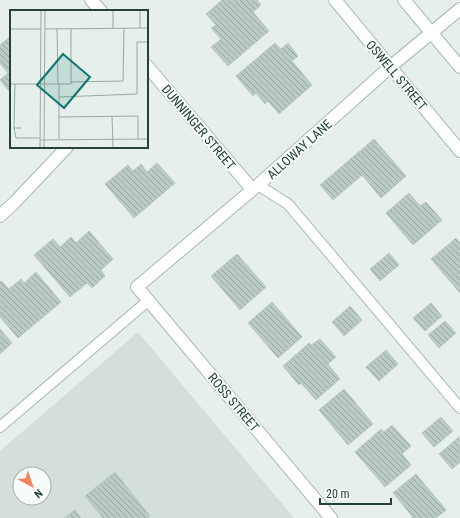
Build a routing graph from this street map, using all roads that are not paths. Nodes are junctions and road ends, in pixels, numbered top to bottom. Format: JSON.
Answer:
{"nodes":[{"id":1,"x":91,"y":0,"type":"edge"},
{"id":2,"x":335,"y":0,"type":"edge"},
{"id":3,"x":404,"y":0,"type":"edge"},
{"id":4,"x":460,"y":9,"type":"edge"},
{"id":5,"x":100,"y":10,"type":"edge"},
{"id":6,"x":432,"y":33,"type":"junction"},
{"id":7,"x":148,"y":67,"type":"edge"},
{"id":8,"x":390,"y":67,"type":"junction"},
{"id":9,"x":460,"y":67,"type":"edge"},
{"id":10,"x":66,"y":148,"type":"edge"},
{"id":11,"x":460,"y":151,"type":"edge"},
{"id":12,"x":255,"y":187,"type":"junction"},
{"id":13,"x":0,"y":216,"type":"edge"},
{"id":14,"x":137,"y":287,"type":"joint"},
{"id":15,"x":149,"y":300,"type":"junction"},
{"id":16,"x":460,"y":408,"type":"edge"},
{"id":17,"x":0,"y":428,"type":"edge"},
{"id":18,"x":331,"y":518,"type":"edge"}],
"edges":[{"from":1,"to":5,"type":"street"},
{"from":2,"to":8,"type":"street","name":"OSWELL STREET"},
{"from":3,"to":6,"type":"street"},
{"from":4,"to":6,"type":"street","name":"ALLOWAY LANE"},
{"from":6,"to":8,"type":"street","name":"ALLOWAY LANE"},
{"from":6,"to":9,"type":"street"},
{"from":7,"to":12,"type":"street","name":"DUNNINGER STREET"},
{"from":8,"to":11,"type":"street","name":"OSWELL STREET"},
{"from":8,"to":12,"type":"street","name":"ALLOWAY LANE"},
{"from":10,"to":13,"type":"street"},
{"from":12,"to":14,"type":"street","name":"ALLOWAY LANE"},
{"from":12,"to":16,"type":"lane"},
{"from":14,"to":15,"type":"street","name":"ROSS STREET"},
{"from":15,"to":17,"type":"lane"},
{"from":15,"to":18,"type":"street","name":"ROSS STREET"}]}
